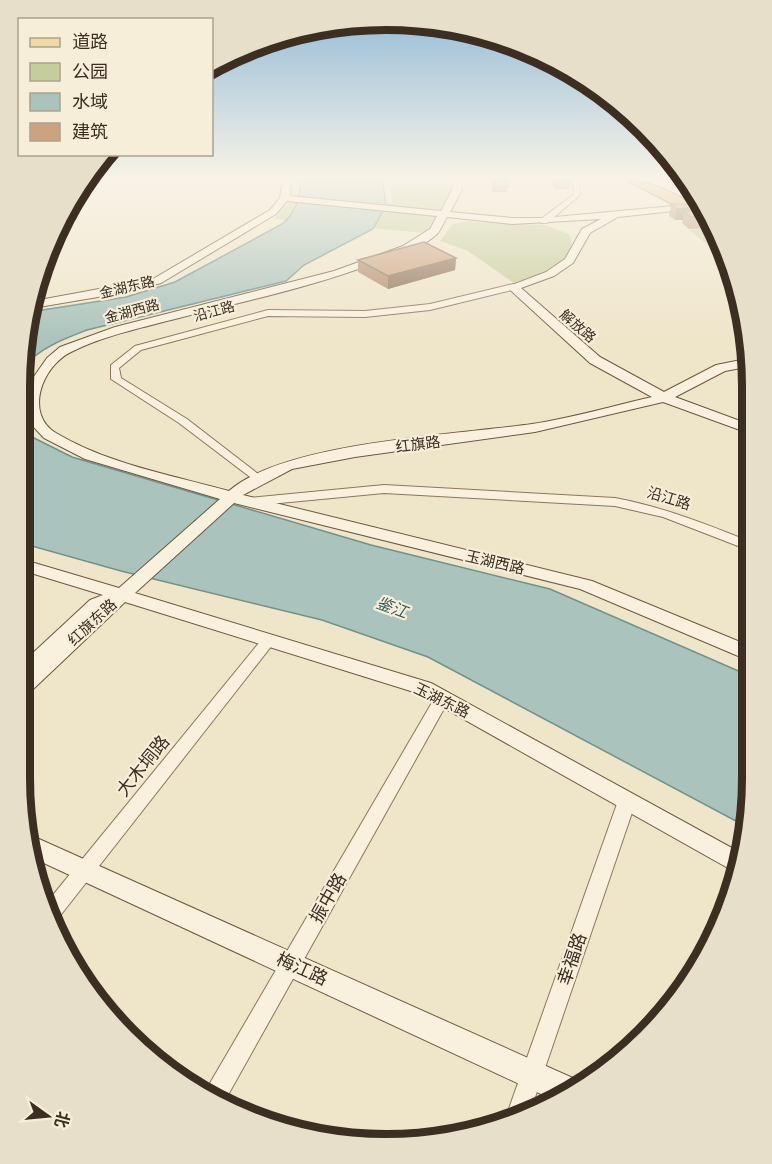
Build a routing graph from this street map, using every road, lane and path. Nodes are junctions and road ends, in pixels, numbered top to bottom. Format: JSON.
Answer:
{"nodes":[{"id":1,"x":238,"y":233,"type":"edge"},
{"id":2,"x":430,"y":233,"type":"edge"},
{"id":3,"x":585,"y":233,"type":"edge"},
{"id":4,"x":513,"y":287,"type":"junction"},
{"id":5,"x":40,"y":304,"type":"edge"},
{"id":6,"x":741,"y":364,"type":"edge"},
{"id":7,"x":663,"y":398,"type":"junction"},
{"id":8,"x":742,"y":427,"type":"edge"},
{"id":9,"x":258,"y":479,"type":"junction"},
{"id":10,"x":231,"y":498,"type":"junction"},
{"id":11,"x":249,"y":502,"type":"junction"},
{"id":12,"x":742,"y":544,"type":"edge"},
{"id":13,"x":30,"y":567,"type":"edge"},
{"id":14,"x":121,"y":596,"type":"junction"},
{"id":15,"x":268,"y":641,"type":"junction"},
{"id":16,"x":742,"y":651,"type":"edge"},
{"id":17,"x":30,"y":668,"type":"edge"},
{"id":18,"x":30,"y":681,"type":"edge"},
{"id":19,"x":442,"y":698,"type":"junction"},
{"id":20,"x":627,"y":801,"type":"junction"},
{"id":21,"x":37,"y":849,"type":"edge"},
{"id":22,"x":732,"y":860,"type":"edge"},
{"id":23,"x":85,"y":870,"type":"junction"},
{"id":24,"x":55,"y":908,"type":"edge"},
{"id":25,"x":291,"y":963,"type":"junction"},
{"id":26,"x":532,"y":1073,"type":"junction"},
{"id":27,"x":562,"y":1087,"type":"edge"},
{"id":28,"x":218,"y":1091,"type":"edge"},
{"id":29,"x":520,"y":1108,"type":"edge"}],
"edges":[{"from":1,"to":5,"type":"main road","name":"金湖东路"},
{"from":2,"to":10,"type":"main road","name":"金湖西路"},
{"from":3,"to":4,"type":"main road"},
{"from":4,"to":7,"type":"main road","name":"解放路"},
{"from":4,"to":9,"type":"street","name":"沿江路"},
{"from":6,"to":7,"type":"main road","name":"红旗路"},
{"from":7,"to":8,"type":"main road","name":"解放路"},
{"from":7,"to":9,"type":"main road","name":"红旗路"},
{"from":9,"to":10,"type":"main road","name":"红旗路"},
{"from":10,"to":11,"type":"main road","name":"玉湖西路"},
{"from":10,"to":14,"type":"main road","name":"红旗路"},
{"from":11,"to":12,"type":"street","name":"沿江路"},
{"from":11,"to":16,"type":"main road","name":"玉湖西路"},
{"from":13,"to":14,"type":"main road"},
{"from":14,"to":15,"type":"main road","name":"玉湖东路"},
{"from":14,"to":17,"type":"main road","name":"红旗东路"},
{"from":14,"to":18,"type":"main road","name":"红旗东路"},
{"from":15,"to":19,"type":"main road","name":"玉湖东路"},
{"from":15,"to":23,"type":"street","name":"大木垌路"},
{"from":19,"to":20,"type":"main road","name":"玉湖东路"},
{"from":19,"to":25,"type":"street","name":"振中路"},
{"from":20,"to":22,"type":"main road","name":"玉湖东路"},
{"from":20,"to":26,"type":"street","name":"幸福路"},
{"from":21,"to":23,"type":"main road","name":"梅江路"},
{"from":23,"to":24,"type":"street","name":"大木垌路"},
{"from":23,"to":25,"type":"main road","name":"梅江路"},
{"from":25,"to":26,"type":"main road","name":"梅江路"},
{"from":25,"to":28,"type":"street","name":"振中路"},
{"from":26,"to":27,"type":"main road","name":"梅江路"},
{"from":26,"to":29,"type":"street","name":"幸福路"}]}
